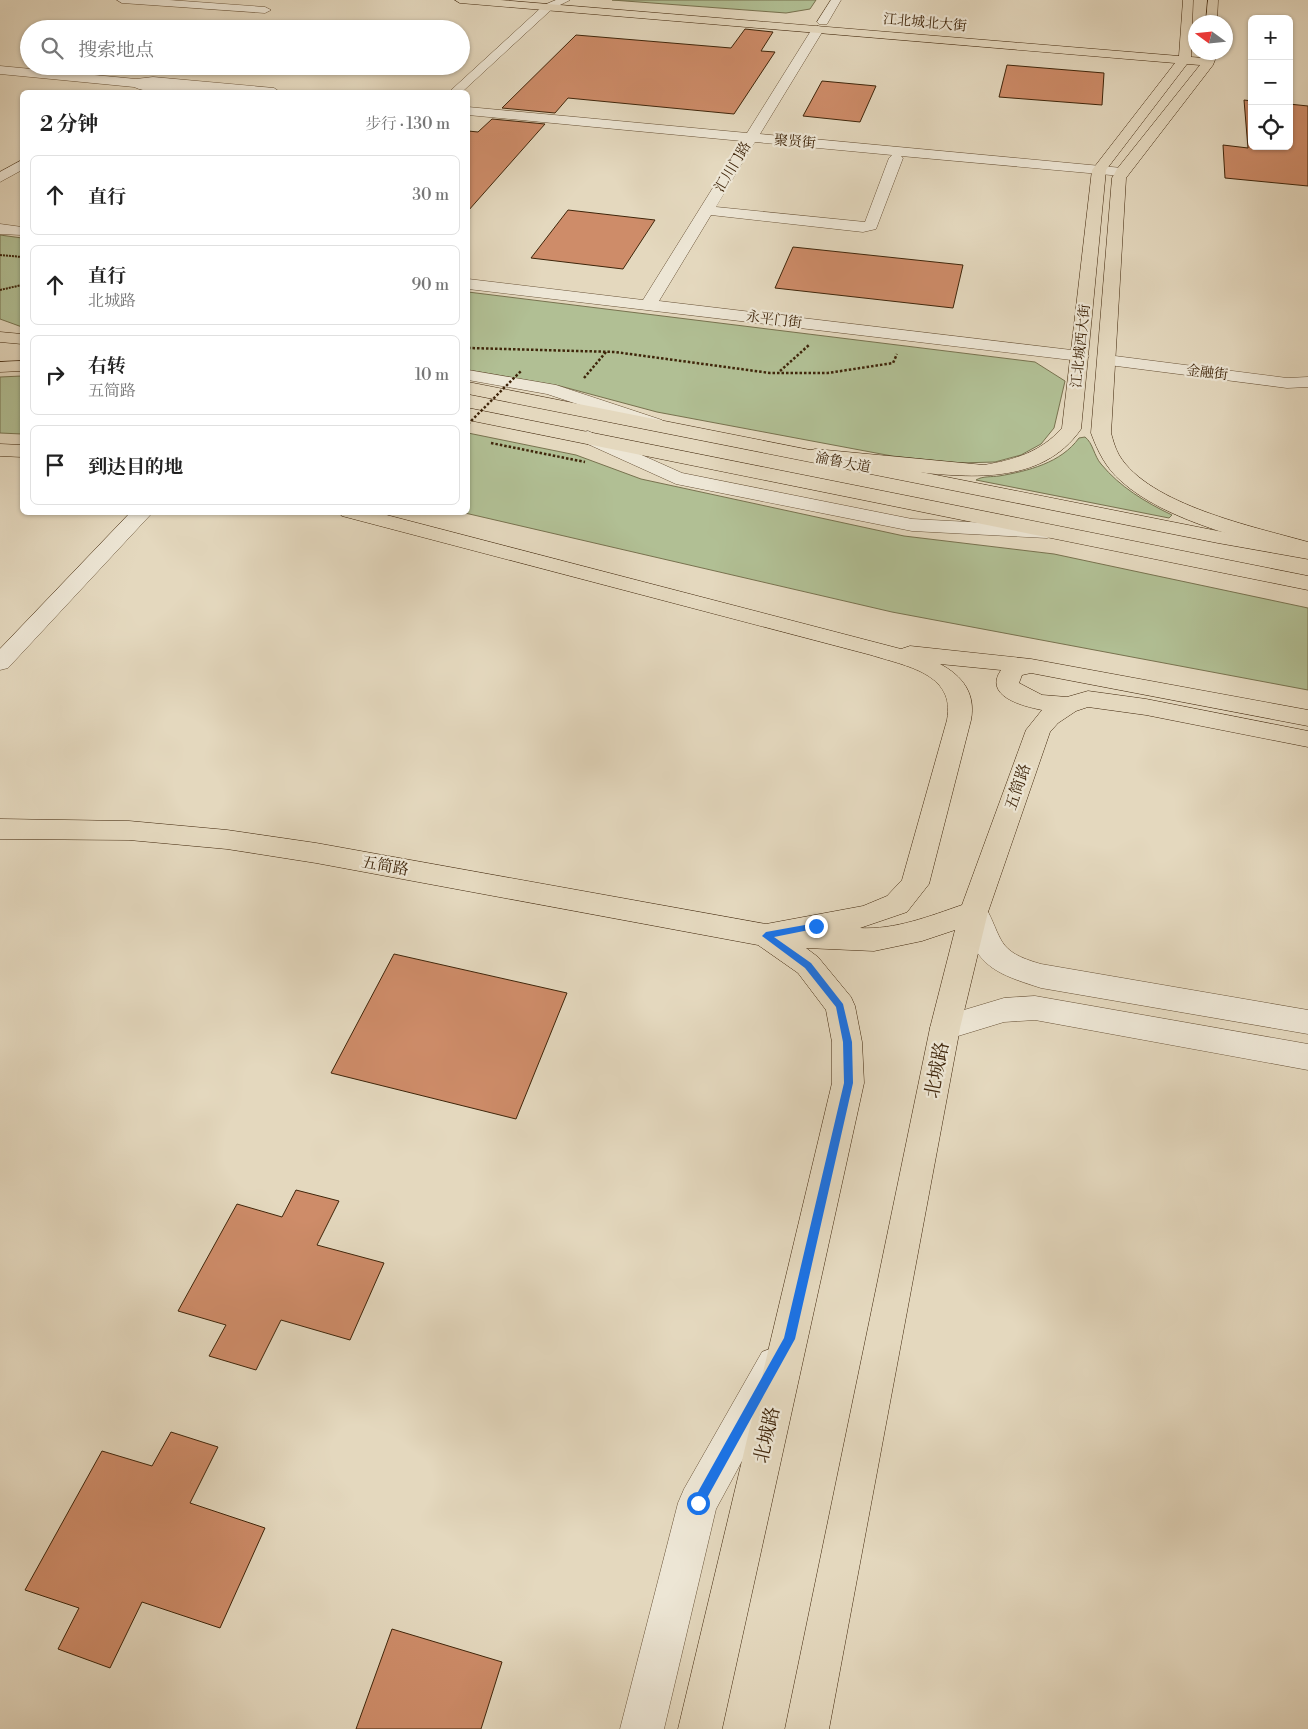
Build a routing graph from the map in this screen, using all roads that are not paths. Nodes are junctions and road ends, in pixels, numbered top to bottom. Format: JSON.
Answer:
{"nodes":[{"id":1,"x":122,"y":0,"type":"edge"},
{"id":2,"x":460,"y":0,"type":"edge"},
{"id":3,"x":836,"y":0,"type":"edge"},
{"id":4,"x":1188,"y":0,"type":"edge"},
{"id":5,"x":1213,"y":0,"type":"edge"},
{"id":6,"x":556,"y":2,"type":"edge"},
{"id":7,"x":1188,"y":15,"type":"edge"},
{"id":8,"x":1212,"y":15,"type":"edge"},
{"id":9,"x":250,"y":19,"type":"dead end"},
{"id":10,"x":820,"y":25,"type":"junction"},
{"id":11,"x":1055,"y":49,"type":"junction"},
{"id":12,"x":1188,"y":54,"type":"edge"},
{"id":13,"x":1206,"y":60,"type":"edge"},
{"id":14,"x":0,"y":70,"type":"edge"},
{"id":15,"x":20,"y":72,"type":"edge"},
{"id":16,"x":44,"y":75,"type":"edge"},
{"id":17,"x":161,"y":75,"type":"edge"},
{"id":18,"x":1171,"y":76,"type":"junction"},
{"id":19,"x":142,"y":86,"type":"edge"},
{"id":20,"x":186,"y":90,"type":"edge"},
{"id":21,"x":230,"y":90,"type":"edge"},
{"id":22,"x":457,"y":90,"type":"edge"},
{"id":23,"x":470,"y":110,"type":"edge"},
{"id":24,"x":470,"y":117,"type":"edge"},
{"id":25,"x":749,"y":141,"type":"junction"},
{"id":26,"x":896,"y":158,"type":"junction"},
{"id":27,"x":20,"y":165,"type":"edge"},
{"id":28,"x":1098,"y":173,"type":"junction"},
{"id":29,"x":1121,"y":175,"type":"junction"},
{"id":30,"x":0,"y":178,"type":"edge"},
{"id":31,"x":706,"y":210,"type":"junction"},
{"id":32,"x":0,"y":229,"type":"edge"},
{"id":33,"x":20,"y":231,"type":"edge"},
{"id":34,"x":470,"y":284,"type":"edge"},
{"id":35,"x":648,"y":305,"type":"junction"},
{"id":36,"x":0,"y":338,"type":"edge"},
{"id":37,"x":20,"y":340,"type":"edge"},
{"id":38,"x":1080,"y":356,"type":"junction"},
{"id":39,"x":0,"y":360,"type":"edge"},
{"id":40,"x":1107,"y":360,"type":"junction"},
{"id":41,"x":20,"y":361,"type":"edge"},
{"id":42,"x":20,"y":366,"type":"edge"},
{"id":43,"x":0,"y":367,"type":"edge"},
{"id":44,"x":470,"y":375,"type":"edge"},
{"id":45,"x":1308,"y":382,"type":"edge"},
{"id":46,"x":470,"y":388,"type":"edge"},
{"id":47,"x":470,"y":414,"type":"edge"},
{"id":48,"x":666,"y":427,"type":"junction"},
{"id":49,"x":588,"y":438,"type":"joint"},
{"id":50,"x":0,"y":450,"type":"edge"},
{"id":51,"x":20,"y":451,"type":"edge"},
{"id":52,"x":793,"y":453,"type":"junction"},
{"id":53,"x":140,"y":515,"type":"edge"},
{"id":54,"x":361,"y":515,"type":"edge"},
{"id":55,"x":1220,"y":530,"type":"junction"},
{"id":56,"x":1057,"y":532,"type":"joint"},
{"id":57,"x":1308,"y":548,"type":"edge"},
{"id":58,"x":1308,"y":553,"type":"edge"},
{"id":59,"x":1308,"y":583,"type":"edge"},
{"id":60,"x":879,"y":650,"type":"junction"},
{"id":61,"x":0,"y":663,"type":"edge"},
{"id":62,"x":1031,"y":666,"type":"junction"},
{"id":63,"x":1067,"y":705,"type":"junction"},
{"id":64,"x":1308,"y":718,"type":"edge"},
{"id":65,"x":1308,"y":739,"type":"edge"},
{"id":66,"x":0,"y":830,"type":"edge"},
{"id":67,"x":974,"y":912,"type":"junction"},
{"id":68,"x":766,"y":936,"type":"junction"},
{"id":69,"x":1308,"y":1022,"type":"edge"},
{"id":70,"x":946,"y":1028,"type":"junction"},
{"id":71,"x":1308,"y":1058,"type":"edge"},
{"id":72,"x":790,"y":1339,"type":"junction"},
{"id":73,"x":642,"y":1729,"type":"edge"},
{"id":74,"x":700,"y":1729,"type":"edge"},
{"id":75,"x":807,"y":1729,"type":"edge"}],
"edges":[{"from":1,"to":9,"type":"street"},
{"from":2,"to":6,"type":"main road","name":"江北城北大街"},
{"from":3,"to":10,"type":"street","name":"汇川门路"},
{"from":4,"to":7,"type":"main road"},
{"from":5,"to":8,"type":"main road"},
{"from":6,"to":10,"type":"main road","name":"江北城北大街"},
{"from":6,"to":10,"type":"main road","name":"江北城北大街"},
{"from":6,"to":22,"type":"street"},
{"from":10,"to":11,"type":"main road","name":"江北城北大街"},
{"from":10,"to":12,"type":"main road","name":"江北城北大街"},
{"from":10,"to":25,"type":"street","name":"汇川门路"},
{"from":11,"to":12,"type":"main road","name":"江北城北大街"},
{"from":11,"to":18,"type":"main road"},
{"from":12,"to":18,"type":"main road"},
{"from":13,"to":29,"type":"main road"},
{"from":14,"to":15,"type":"street"},
{"from":16,"to":19,"type":"street"},
{"from":17,"to":19,"type":"street"},
{"from":18,"to":28,"type":"main road"},
{"from":19,"to":20,"type":"street"},
{"from":19,"to":21,"type":"street"},
{"from":23,"to":25,"type":"street","name":"聚贤街"},
{"from":24,"to":25,"type":"street","name":"聚贤街"},
{"from":25,"to":26,"type":"street","name":"聚贤街"},
{"from":25,"to":28,"type":"street","name":"聚贤街"},
{"from":25,"to":31,"type":"street","name":"汇川门路"},
{"from":26,"to":28,"type":"street","name":"聚贤街"},
{"from":26,"to":31,"type":"street"},
{"from":27,"to":30,"type":"street"},
{"from":28,"to":29,"type":"street","name":"聚贤街"},
{"from":28,"to":38,"type":"main road","name":"江北城西大街"},
{"from":29,"to":40,"type":"main road","name":"江北城西大街"},
{"from":31,"to":35,"type":"street","name":"汇川门路"},
{"from":32,"to":33,"type":"street"},
{"from":34,"to":35,"type":"street","name":"永平门街"},
{"from":35,"to":38,"type":"street","name":"永平门街"},
{"from":36,"to":37,"type":"main road"},
{"from":38,"to":52,"type":"main road","name":"江北城西大街"},
{"from":39,"to":41,"type":"main road"},
{"from":40,"to":45,"type":"street","name":"金融街"},
{"from":40,"to":55,"type":"main road","name":"江北城西大街"},
{"from":42,"to":43,"type":"main road"},
{"from":44,"to":48,"type":"street"},
{"from":46,"to":48,"type":"main road","name":"渝鲁大道"},
{"from":47,"to":49,"type":"main road"},
{"from":48,"to":52,"type":"main road","name":"渝鲁大道"},
{"from":49,"to":56,"type":"street"},
{"from":50,"to":51,"type":"main road"},
{"from":52,"to":55,"type":"main road","name":"渝鲁大道"},
{"from":53,"to":61,"type":"street"},
{"from":54,"to":60,"type":"main road","name":"五简路"},
{"from":55,"to":57,"type":"main road"},
{"from":55,"to":58,"type":"main road"},
{"from":56,"to":59,"type":"main road"},
{"from":60,"to":62,"type":"main road","name":"五简路"},
{"from":60,"to":68,"type":"main road","name":"五简路"},
{"from":62,"to":63,"type":"main road"},
{"from":62,"to":64,"type":"main road","name":"五简路"},
{"from":63,"to":65,"type":"main road","name":"五简路"},
{"from":63,"to":67,"type":"main road","name":"五简路"},
{"from":66,"to":68,"type":"main road","name":"五简路"},
{"from":67,"to":68,"type":"main road","name":"五简路"},
{"from":67,"to":69,"type":"street"},
{"from":67,"to":70,"type":"main road","name":"北城路"},
{"from":68,"to":72,"type":"main road","name":"北城路"},
{"from":70,"to":71,"type":"street"},
{"from":70,"to":75,"type":"main road","name":"北城路"},
{"from":72,"to":73,"type":"street"},
{"from":72,"to":74,"type":"main road","name":"北城路"}]}
